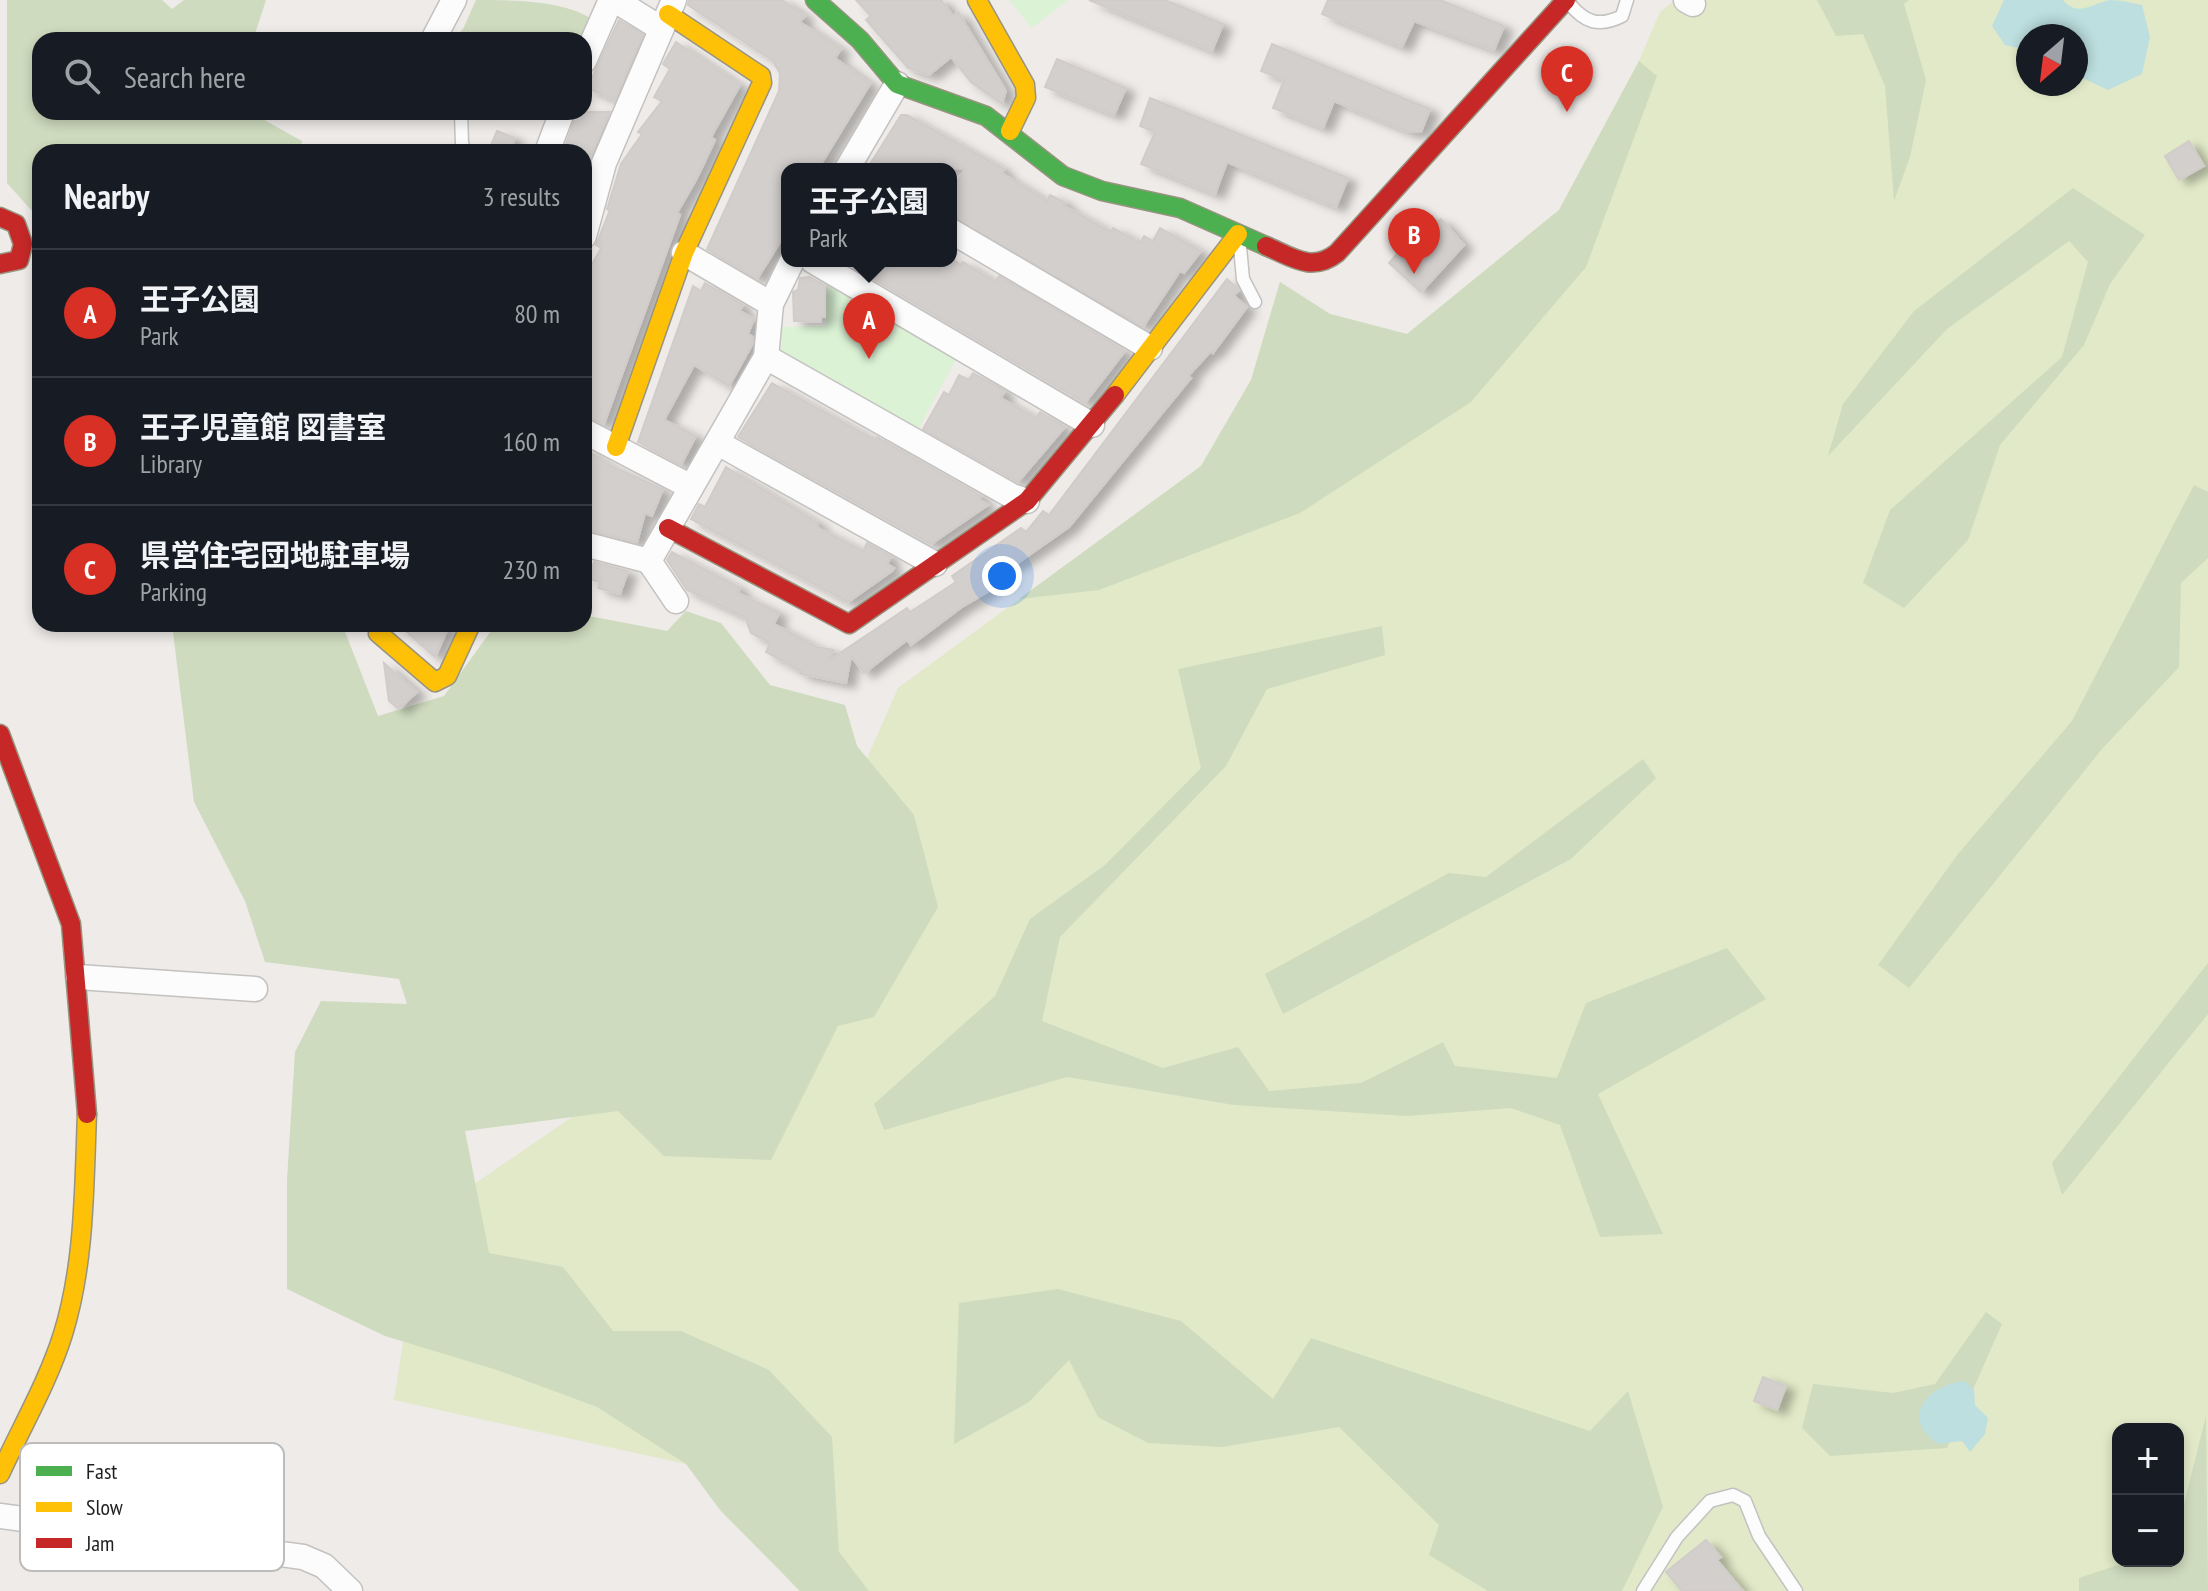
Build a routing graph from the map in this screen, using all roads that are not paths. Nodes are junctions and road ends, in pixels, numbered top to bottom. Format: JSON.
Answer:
{"nodes":[{"id":1,"x":454,"y":0,"type":"edge"},
{"id":2,"x":613,"y":0,"type":"edge"},
{"id":3,"x":815,"y":0,"type":"edge"},
{"id":4,"x":977,"y":0,"type":"edge"},
{"id":5,"x":1566,"y":0,"type":"edge"},
{"id":6,"x":1627,"y":0,"type":"edge"},
{"id":7,"x":667,"y":14,"type":"edge"},
{"id":8,"x":438,"y":32,"type":"edge"},
{"id":9,"x":592,"y":44,"type":"edge"},
{"id":10,"x":897,"y":84,"type":"junction"},
{"id":11,"x":461,"y":120,"type":"edge"},
{"id":12,"x":559,"y":120,"type":"edge"},
{"id":13,"x":1010,"y":131,"type":"junction"},
{"id":14,"x":462,"y":144,"type":"edge"},
{"id":15,"x":550,"y":144,"type":"edge"},
{"id":16,"x":851,"y":163,"type":"edge"},
{"id":17,"x":592,"y":207,"type":"edge"},
{"id":18,"x":0,"y":217,"type":"edge"},
{"id":19,"x":957,"y":235,"type":"edge"},
{"id":20,"x":1235,"y":238,"type":"junction"},
{"id":21,"x":684,"y":253,"type":"junction"},
{"id":22,"x":0,"y":264,"type":"edge"},
{"id":23,"x":789,"y":267,"type":"edge"},
{"id":24,"x":823,"y":267,"type":"edge"},
{"id":25,"x":1255,"y":302,"type":"dead end"},
{"id":26,"x":771,"y":304,"type":"junction"},
{"id":27,"x":1150,"y":348,"type":"junction"},
{"id":28,"x":766,"y":357,"type":"junction"},
{"id":29,"x":1092,"y":425,"type":"junction"},
{"id":30,"x":592,"y":435,"type":"edge"},
{"id":31,"x":718,"y":443,"type":"junction"},
{"id":32,"x":616,"y":447,"type":"junction"},
{"id":33,"x":691,"y":487,"type":"junction"},
{"id":34,"x":1027,"y":501,"type":"junction"},
{"id":35,"x":668,"y":528,"type":"junction"},
{"id":36,"x":592,"y":546,"type":"edge"},
{"id":37,"x":649,"y":561,"type":"junction"},
{"id":38,"x":935,"y":564,"type":"junction"},
{"id":39,"x":676,"y":601,"type":"dead end"},
{"id":40,"x":378,"y":632,"type":"edge"},
{"id":41,"x":467,"y":632,"type":"edge"},
{"id":42,"x":0,"y":734,"type":"edge"},
{"id":43,"x":78,"y":977,"type":"junction"},
{"id":44,"x":255,"y":989,"type":"dead end"},
{"id":45,"x":0,"y":1474,"type":"edge"},
{"id":46,"x":0,"y":1516,"type":"edge"},
{"id":47,"x":20,"y":1519,"type":"edge"},
{"id":48,"x":284,"y":1554,"type":"edge"},
{"id":49,"x":350,"y":1591,"type":"edge"},
{"id":50,"x":1643,"y":1591,"type":"edge"},
{"id":51,"x":1796,"y":1591,"type":"edge"}],
"edges":[{"from":1,"to":8,"type":"street"},
{"from":2,"to":7,"type":"street"},
{"from":2,"to":9,"type":"street"},
{"from":3,"to":10,"type":"street"},
{"from":4,"to":13,"type":"street"},
{"from":5,"to":6,"type":"lane"},
{"from":5,"to":20,"type":"street"},
{"from":7,"to":17,"type":"street"},
{"from":7,"to":21,"type":"street"},
{"from":10,"to":13,"type":"street"},
{"from":10,"to":16,"type":"street"},
{"from":11,"to":14,"type":"lane"},
{"from":12,"to":15,"type":"street"},
{"from":13,"to":20,"type":"street"},
{"from":18,"to":22,"type":"street"},
{"from":19,"to":27,"type":"street"},
{"from":20,"to":25,"type":"lane"},
{"from":20,"to":27,"type":"street"},
{"from":21,"to":26,"type":"street"},
{"from":21,"to":32,"type":"street"},
{"from":23,"to":26,"type":"street"},
{"from":24,"to":29,"type":"street"},
{"from":26,"to":28,"type":"street"},
{"from":27,"to":29,"type":"street"},
{"from":28,"to":31,"type":"street"},
{"from":28,"to":34,"type":"street"},
{"from":29,"to":34,"type":"street"},
{"from":30,"to":32,"type":"street"},
{"from":31,"to":33,"type":"street"},
{"from":31,"to":38,"type":"street"},
{"from":32,"to":33,"type":"street"},
{"from":33,"to":35,"type":"street"},
{"from":34,"to":38,"type":"street"},
{"from":35,"to":37,"type":"street"},
{"from":35,"to":38,"type":"street"},
{"from":36,"to":37,"type":"street"},
{"from":37,"to":39,"type":"street"},
{"from":40,"to":41,"type":"street"},
{"from":42,"to":43,"type":"street"},
{"from":43,"to":44,"type":"street"},
{"from":43,"to":45,"type":"street"},
{"from":46,"to":47,"type":"street"},
{"from":48,"to":49,"type":"street"},
{"from":50,"to":51,"type":"lane"}]}
